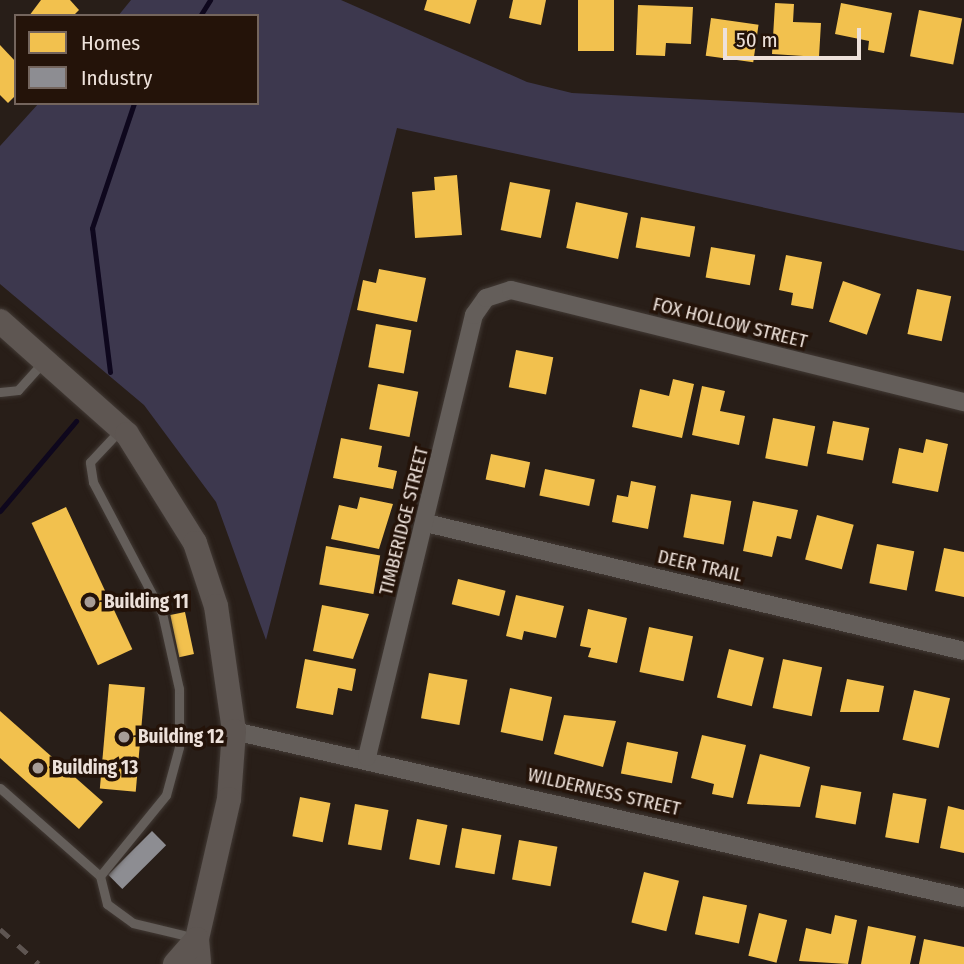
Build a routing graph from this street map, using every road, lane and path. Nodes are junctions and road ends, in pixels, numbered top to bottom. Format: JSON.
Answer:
{"nodes":[{"id":1,"x":486,"y":298,"type":"joint"},
{"id":2,"x":0,"y":321,"type":"edge"},
{"id":3,"x":46,"y":359,"type":"junction"},
{"id":4,"x":0,"y":393,"type":"edge"},
{"id":5,"x":964,"y":402,"type":"edge"},
{"id":6,"x":122,"y":429,"type":"junction"},
{"id":7,"x":426,"y":523,"type":"junction"},
{"id":8,"x":964,"y":651,"type":"edge"},
{"id":9,"x":234,"y":731,"type":"junction"},
{"id":10,"x":368,"y":757,"type":"junction"},
{"id":11,"x":0,"y":789,"type":"edge"},
{"id":12,"x":100,"y":876,"type":"junction"},
{"id":13,"x":964,"y":898,"type":"edge"},
{"id":14,"x":197,"y":939,"type":"junction"},
{"id":15,"x":175,"y":964,"type":"edge"},
{"id":16,"x":199,"y":964,"type":"edge"}],
"edges":[{"from":1,"to":5,"type":"street","name":"FOX HOLLOW STREET"},
{"from":1,"to":7,"type":"street","name":"TIMBERIDGE STREET"},
{"from":2,"to":3,"type":"main road"},
{"from":3,"to":4,"type":"lane"},
{"from":3,"to":6,"type":"main road"},
{"from":6,"to":9,"type":"main road"},
{"from":6,"to":12,"type":"lane"},
{"from":7,"to":8,"type":"street","name":"DEER TRAIL"},
{"from":7,"to":10,"type":"street","name":"TIMBERIDGE STREET"},
{"from":9,"to":10,"type":"street","name":"WILDERNESS STREET"},
{"from":9,"to":14,"type":"main road"},
{"from":10,"to":13,"type":"street","name":"WILDERNESS STREET"},
{"from":11,"to":12,"type":"lane"},
{"from":12,"to":14,"type":"lane"},
{"from":14,"to":15,"type":"main road"},
{"from":14,"to":16,"type":"main road"}]}
